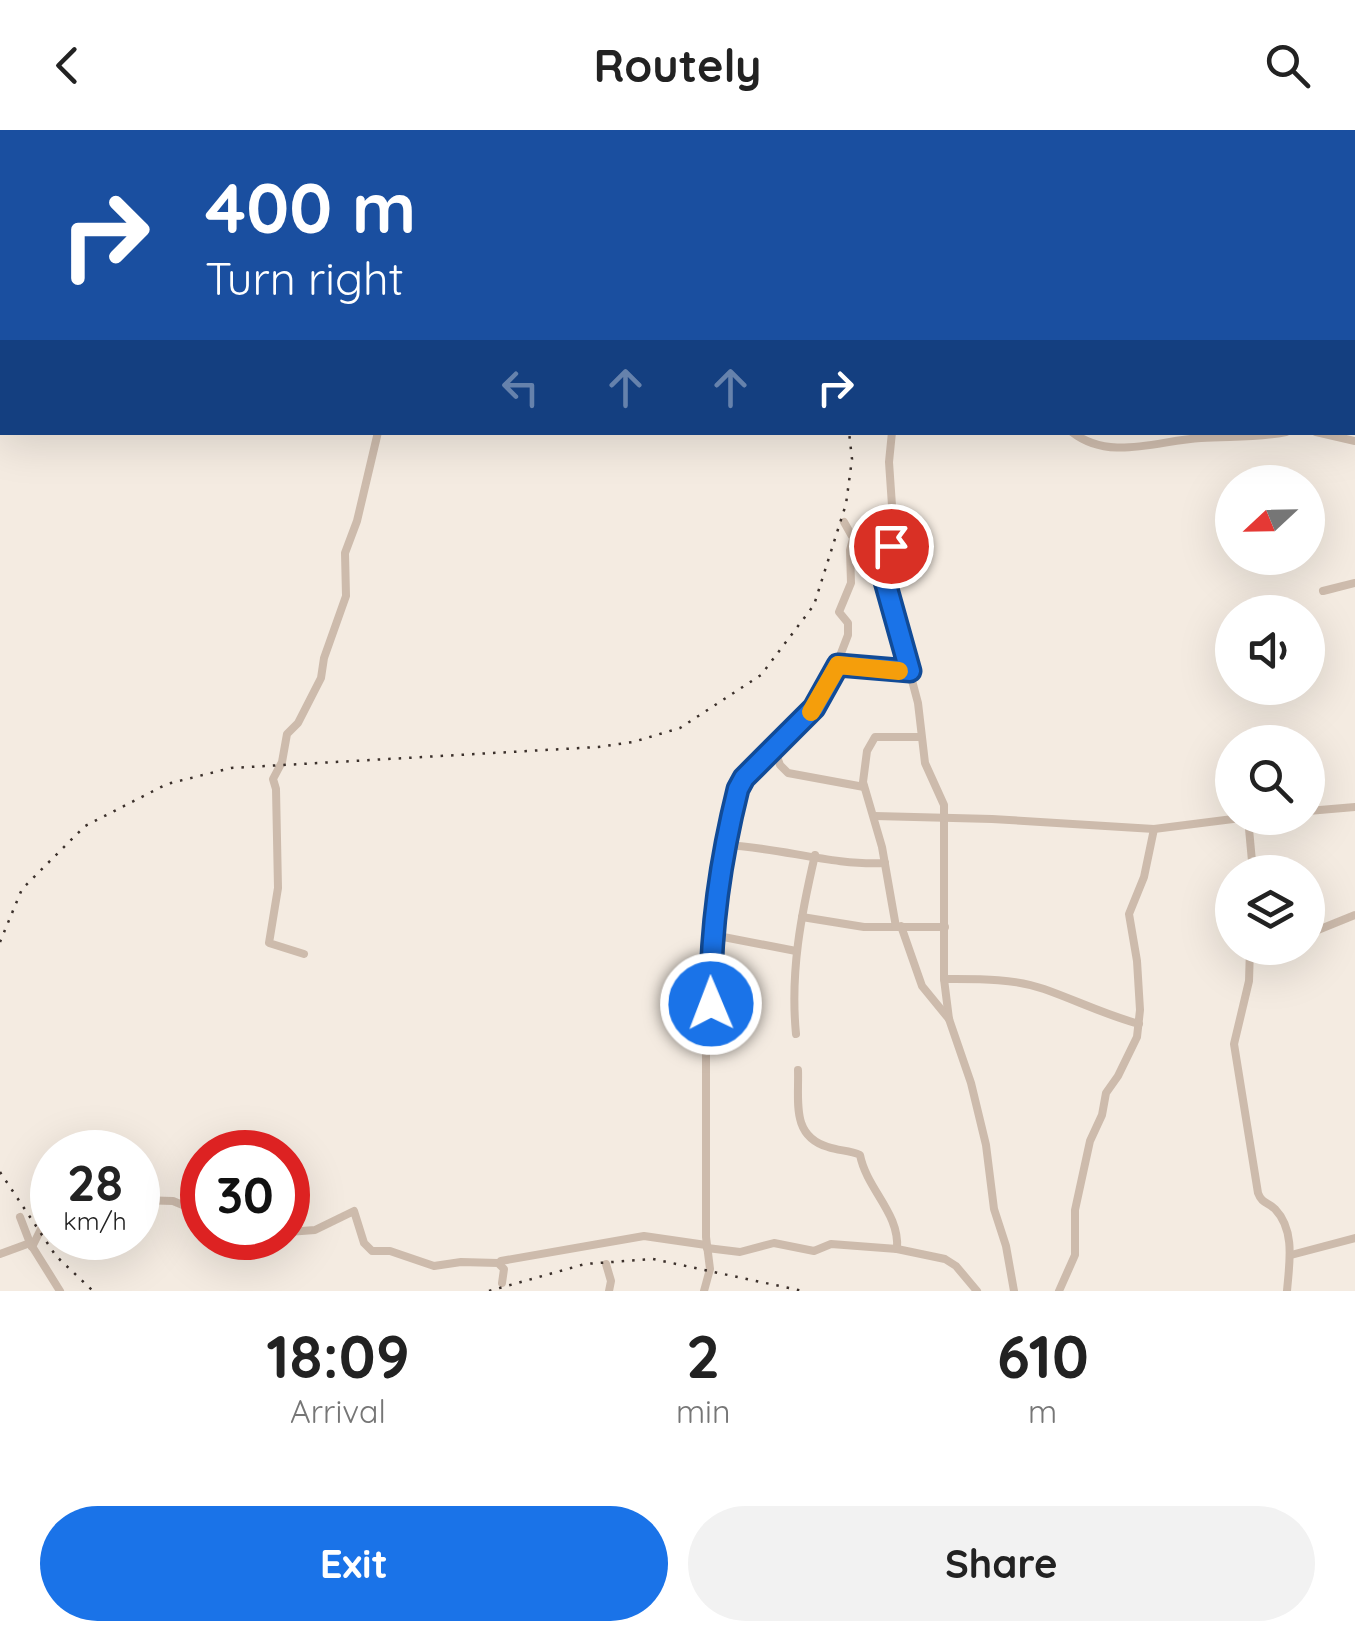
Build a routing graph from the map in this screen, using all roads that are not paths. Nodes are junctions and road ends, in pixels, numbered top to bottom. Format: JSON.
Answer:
{"nodes":[{"id":1,"x":377,"y":435,"type":"edge"},
{"id":2,"x":892,"y":435,"type":"edge"},
{"id":3,"x":1079,"y":435,"type":"edge"},
{"id":4,"x":1275,"y":435,"type":"edge"},
{"id":5,"x":1329,"y":435,"type":"edge"},
{"id":6,"x":1355,"y":441,"type":"edge"},
{"id":7,"x":844,"y":522,"type":"dead end"},
{"id":8,"x":853,"y":539,"type":"junction"},
{"id":9,"x":884,"y":578,"type":"junction"},
{"id":10,"x":1355,"y":583,"type":"edge"},
{"id":11,"x":1322,"y":591,"type":"dead end"},
{"id":12,"x":838,"y":665,"type":"junction"},
{"id":13,"x":910,"y":671,"type":"junction"},
{"id":14,"x":921,"y":737,"type":"junction"},
{"id":15,"x":774,"y":748,"type":"junction"},
{"id":16,"x":864,"y":787,"type":"junction"},
{"id":17,"x":1355,"y":807,"type":"edge"},
{"id":18,"x":1325,"y":810,"type":"edge"},
{"id":19,"x":875,"y":816,"type":"junction"},
{"id":20,"x":945,"y":817,"type":"junction"},
{"id":21,"x":1215,"y":822,"type":"edge"},
{"id":22,"x":1154,"y":829,"type":"junction"},
{"id":23,"x":724,"y":846,"type":"junction"},
{"id":24,"x":815,"y":856,"type":"junction"},
{"id":25,"x":884,"y":863,"type":"junction"},
{"id":26,"x":1355,"y":915,"type":"edge"},
{"id":27,"x":802,"y":917,"type":"junction"},
{"id":28,"x":898,"y":927,"type":"junction"},
{"id":29,"x":945,"y":927,"type":"junction"},
{"id":30,"x":1325,"y":927,"type":"edge"},
{"id":31,"x":712,"y":934,"type":"junction"},
{"id":32,"x":798,"y":937,"type":"junction"},
{"id":33,"x":782,"y":948,"type":"junction"},
{"id":34,"x":796,"y":951,"type":"junction"},
{"id":35,"x":304,"y":954,"type":"dead end"},
{"id":36,"x":1249,"y":965,"type":"edge"},
{"id":37,"x":944,"y":979,"type":"junction"},
{"id":38,"x":711,"y":1004,"type":"dead end"},
{"id":39,"x":713,"y":1017,"type":"dead end"},
{"id":40,"x":949,"y":1019,"type":"junction"},
{"id":41,"x":1139,"y":1024,"type":"junction"},
{"id":42,"x":796,"y":1034,"type":"dead end"},
{"id":43,"x":798,"y":1070,"type":"dead end"},
{"id":44,"x":20,"y":1217,"type":"dead end"},
{"id":45,"x":310,"y":1230,"type":"edge"},
{"id":46,"x":1355,"y":1238,"type":"edge"},
{"id":47,"x":30,"y":1242,"type":"edge"},
{"id":48,"x":30,"y":1245,"type":"edge"},
{"id":49,"x":707,"y":1246,"type":"junction"},
{"id":50,"x":897,"y":1249,"type":"junction"},
{"id":51,"x":0,"y":1254,"type":"edge"},
{"id":52,"x":1291,"y":1255,"type":"junction"},
{"id":53,"x":40,"y":1260,"type":"edge"},
{"id":54,"x":501,"y":1262,"type":"dead end"},
{"id":55,"x":606,"y":1264,"type":"dead end"},
{"id":56,"x":502,"y":1283,"type":"dead end"},
{"id":57,"x":60,"y":1291,"type":"edge"},
{"id":58,"x":609,"y":1291,"type":"edge"},
{"id":59,"x":704,"y":1291,"type":"edge"},
{"id":60,"x":977,"y":1291,"type":"edge"},
{"id":61,"x":1014,"y":1291,"type":"edge"},
{"id":62,"x":1059,"y":1291,"type":"edge"},
{"id":63,"x":1287,"y":1291,"type":"edge"}],
"edges":[{"from":1,"to":35,"type":"street"},
{"from":2,"to":9,"type":"street"},
{"from":3,"to":4,"type":"street"},
{"from":5,"to":6,"type":"street"},
{"from":7,"to":8,"type":"street"},
{"from":8,"to":9,"type":"street"},
{"from":8,"to":12,"type":"street"},
{"from":9,"to":13,"type":"street"},
{"from":10,"to":11,"type":"street"},
{"from":12,"to":13,"type":"street"},
{"from":12,"to":15,"type":"street"},
{"from":13,"to":14,"type":"street"},
{"from":14,"to":16,"type":"street"},
{"from":14,"to":20,"type":"street"},
{"from":15,"to":16,"type":"street"},
{"from":15,"to":23,"type":"street"},
{"from":16,"to":19,"type":"street"},
{"from":17,"to":18,"type":"street"},
{"from":19,"to":20,"type":"street"},
{"from":19,"to":25,"type":"street"},
{"from":20,"to":22,"type":"street"},
{"from":20,"to":29,"type":"street"},
{"from":21,"to":22,"type":"street"},
{"from":22,"to":41,"type":"street"},
{"from":23,"to":24,"type":"street"},
{"from":23,"to":31,"type":"street"},
{"from":24,"to":25,"type":"street"},
{"from":24,"to":27,"type":"street"},
{"from":25,"to":28,"type":"street"},
{"from":26,"to":30,"type":"street"},
{"from":27,"to":28,"type":"street"},
{"from":27,"to":32,"type":"street"},
{"from":28,"to":29,"type":"street"},
{"from":28,"to":40,"type":"street"},
{"from":29,"to":37,"type":"street"},
{"from":31,"to":33,"type":"street"},
{"from":31,"to":38,"type":"street"},
{"from":32,"to":33,"type":"street"},
{"from":32,"to":34,"type":"street"},
{"from":33,"to":34,"type":"street"},
{"from":34,"to":42,"type":"street"},
{"from":36,"to":52,"type":"street"},
{"from":37,"to":40,"type":"street"},
{"from":37,"to":41,"type":"street"},
{"from":39,"to":49,"type":"street"},
{"from":40,"to":61,"type":"street"},
{"from":41,"to":62,"type":"street"},
{"from":43,"to":50,"type":"street"},
{"from":44,"to":47,"type":"street"},
{"from":45,"to":56,"type":"street"},
{"from":46,"to":52,"type":"street"},
{"from":48,"to":51,"type":"street"},
{"from":49,"to":50,"type":"street"},
{"from":49,"to":54,"type":"street"},
{"from":49,"to":59,"type":"street"},
{"from":50,"to":60,"type":"street"},
{"from":52,"to":63,"type":"street"},
{"from":53,"to":57,"type":"street"},
{"from":55,"to":58,"type":"street"}]}
